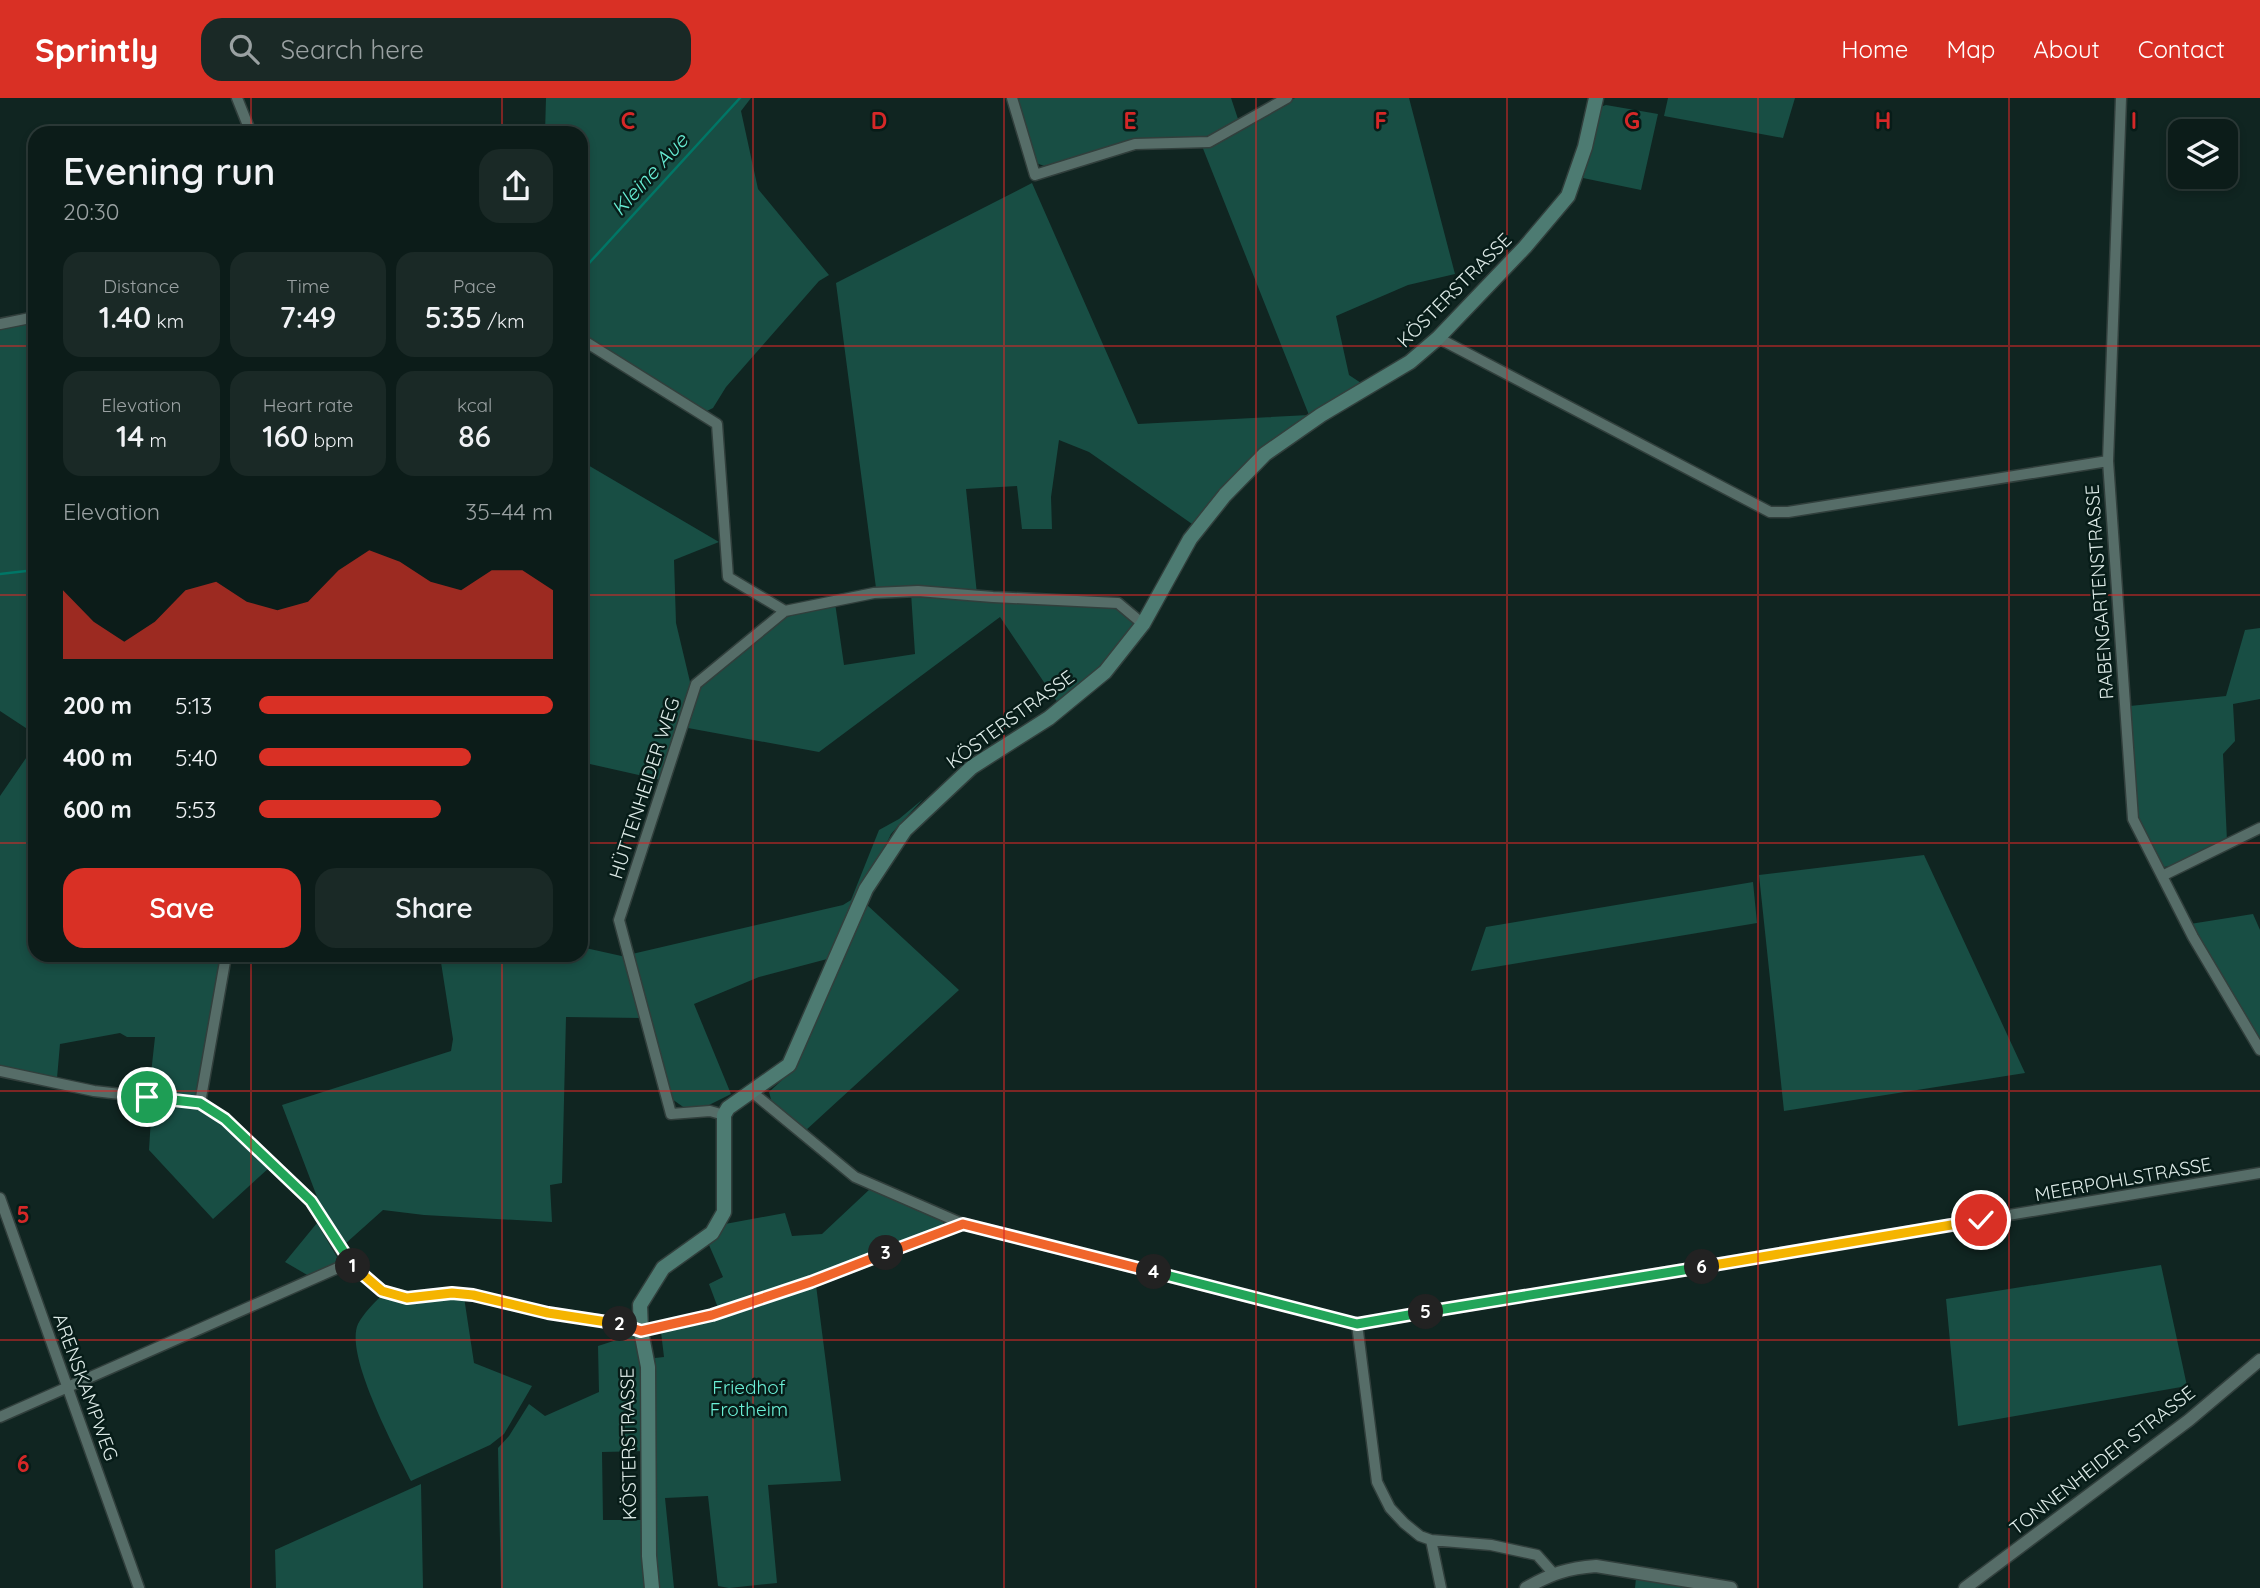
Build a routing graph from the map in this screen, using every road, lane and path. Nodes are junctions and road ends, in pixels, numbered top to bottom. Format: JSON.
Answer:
{"nodes":[{"id":1,"x":237,"y":98,"type":"edge"},
{"id":2,"x":1012,"y":98,"type":"edge"},
{"id":3,"x":1287,"y":98,"type":"edge"},
{"id":4,"x":1596,"y":98,"type":"edge"},
{"id":5,"x":2120,"y":98,"type":"edge"},
{"id":6,"x":247,"y":126,"type":"edge"},
{"id":7,"x":28,"y":318,"type":"edge"},
{"id":8,"x":0,"y":324,"type":"edge"},
{"id":9,"x":1437,"y":338,"type":"junction"},
{"id":10,"x":588,"y":343,"type":"edge"},
{"id":11,"x":2108,"y":461,"type":"junction"},
{"id":12,"x":785,"y":611,"type":"junction"},
{"id":13,"x":1143,"y":624,"type":"junction"},
{"id":14,"x":2260,"y":828,"type":"edge"},
{"id":15,"x":2162,"y":876,"type":"junction"},
{"id":16,"x":225,"y":962,"type":"edge"},
{"id":17,"x":2260,"y":1050,"type":"edge"},
{"id":18,"x":0,"y":1070,"type":"edge"},
{"id":19,"x":752,"y":1092,"type":"junction"},
{"id":20,"x":200,"y":1103,"type":"junction"},
{"id":21,"x":724,"y":1115,"type":"junction"},
{"id":22,"x":2260,"y":1173,"type":"edge"},
{"id":23,"x":0,"y":1198,"type":"edge"},
{"id":24,"x":963,"y":1224,"type":"junction"},
{"id":25,"x":349,"y":1263,"type":"junction"},
{"id":26,"x":1357,"y":1324,"type":"junction"},
{"id":27,"x":641,"y":1331,"type":"junction"},
{"id":28,"x":2260,"y":1360,"type":"edge"},
{"id":29,"x":67,"y":1387,"type":"junction"},
{"id":30,"x":0,"y":1417,"type":"edge"},
{"id":31,"x":1431,"y":1540,"type":"junction"},
{"id":32,"x":1553,"y":1573,"type":"junction"},
{"id":33,"x":139,"y":1588,"type":"edge"},
{"id":34,"x":652,"y":1588,"type":"edge"},
{"id":35,"x":1440,"y":1588,"type":"edge"},
{"id":36,"x":1526,"y":1588,"type":"edge"},
{"id":37,"x":1731,"y":1588,"type":"edge"},
{"id":38,"x":1965,"y":1588,"type":"edge"}],
"edges":[{"from":1,"to":6,"type":"street"},
{"from":2,"to":3,"type":"street"},
{"from":4,"to":9,"type":"main road","name":"KÖSTERSTRASSE"},
{"from":5,"to":11,"type":"street","name":"RABENGARTENSTRASSE"},
{"from":7,"to":8,"type":"street"},
{"from":9,"to":11,"type":"street"},
{"from":9,"to":13,"type":"main road","name":"KÖSTERSTRASSE"},
{"from":10,"to":12,"type":"street"},
{"from":11,"to":15,"type":"street","name":"RABENGARTENSTRASSE"},
{"from":12,"to":13,"type":"street","name":"HÜTTENHEIDER WEG"},
{"from":12,"to":21,"type":"street","name":"HÜTTENHEIDER WEG"},
{"from":13,"to":19,"type":"main road","name":"KÖSTERSTRASSE"},
{"from":14,"to":15,"type":"street"},
{"from":15,"to":17,"type":"street","name":"RABENGARTENSTRASSE"},
{"from":16,"to":20,"type":"street"},
{"from":18,"to":20,"type":"street"},
{"from":19,"to":21,"type":"main road","name":"KÖSTERSTRASSE"},
{"from":19,"to":24,"type":"street","name":"MEERPOHLSTRASSE"},
{"from":20,"to":25,"type":"street"},
{"from":21,"to":27,"type":"main road","name":"KÖSTERSTRASSE"},
{"from":22,"to":26,"type":"street","name":"MEERPOHLSTRASSE"},
{"from":23,"to":29,"type":"street","name":"ARENSKAMPWEG"},
{"from":24,"to":26,"type":"street","name":"MEERPOHLSTRASSE"},
{"from":24,"to":27,"type":"street"},
{"from":25,"to":27,"type":"street"},
{"from":25,"to":29,"type":"street"},
{"from":26,"to":31,"type":"street"},
{"from":27,"to":34,"type":"main road","name":"KÖSTERSTRASSE"},
{"from":28,"to":38,"type":"street","name":"TONNENHEIDER STRASSE"},
{"from":29,"to":30,"type":"street"},
{"from":29,"to":33,"type":"street","name":"ARENSKAMPWEG"},
{"from":31,"to":32,"type":"street"},
{"from":31,"to":35,"type":"street"},
{"from":32,"to":36,"type":"street"},
{"from":32,"to":37,"type":"street"}]}
